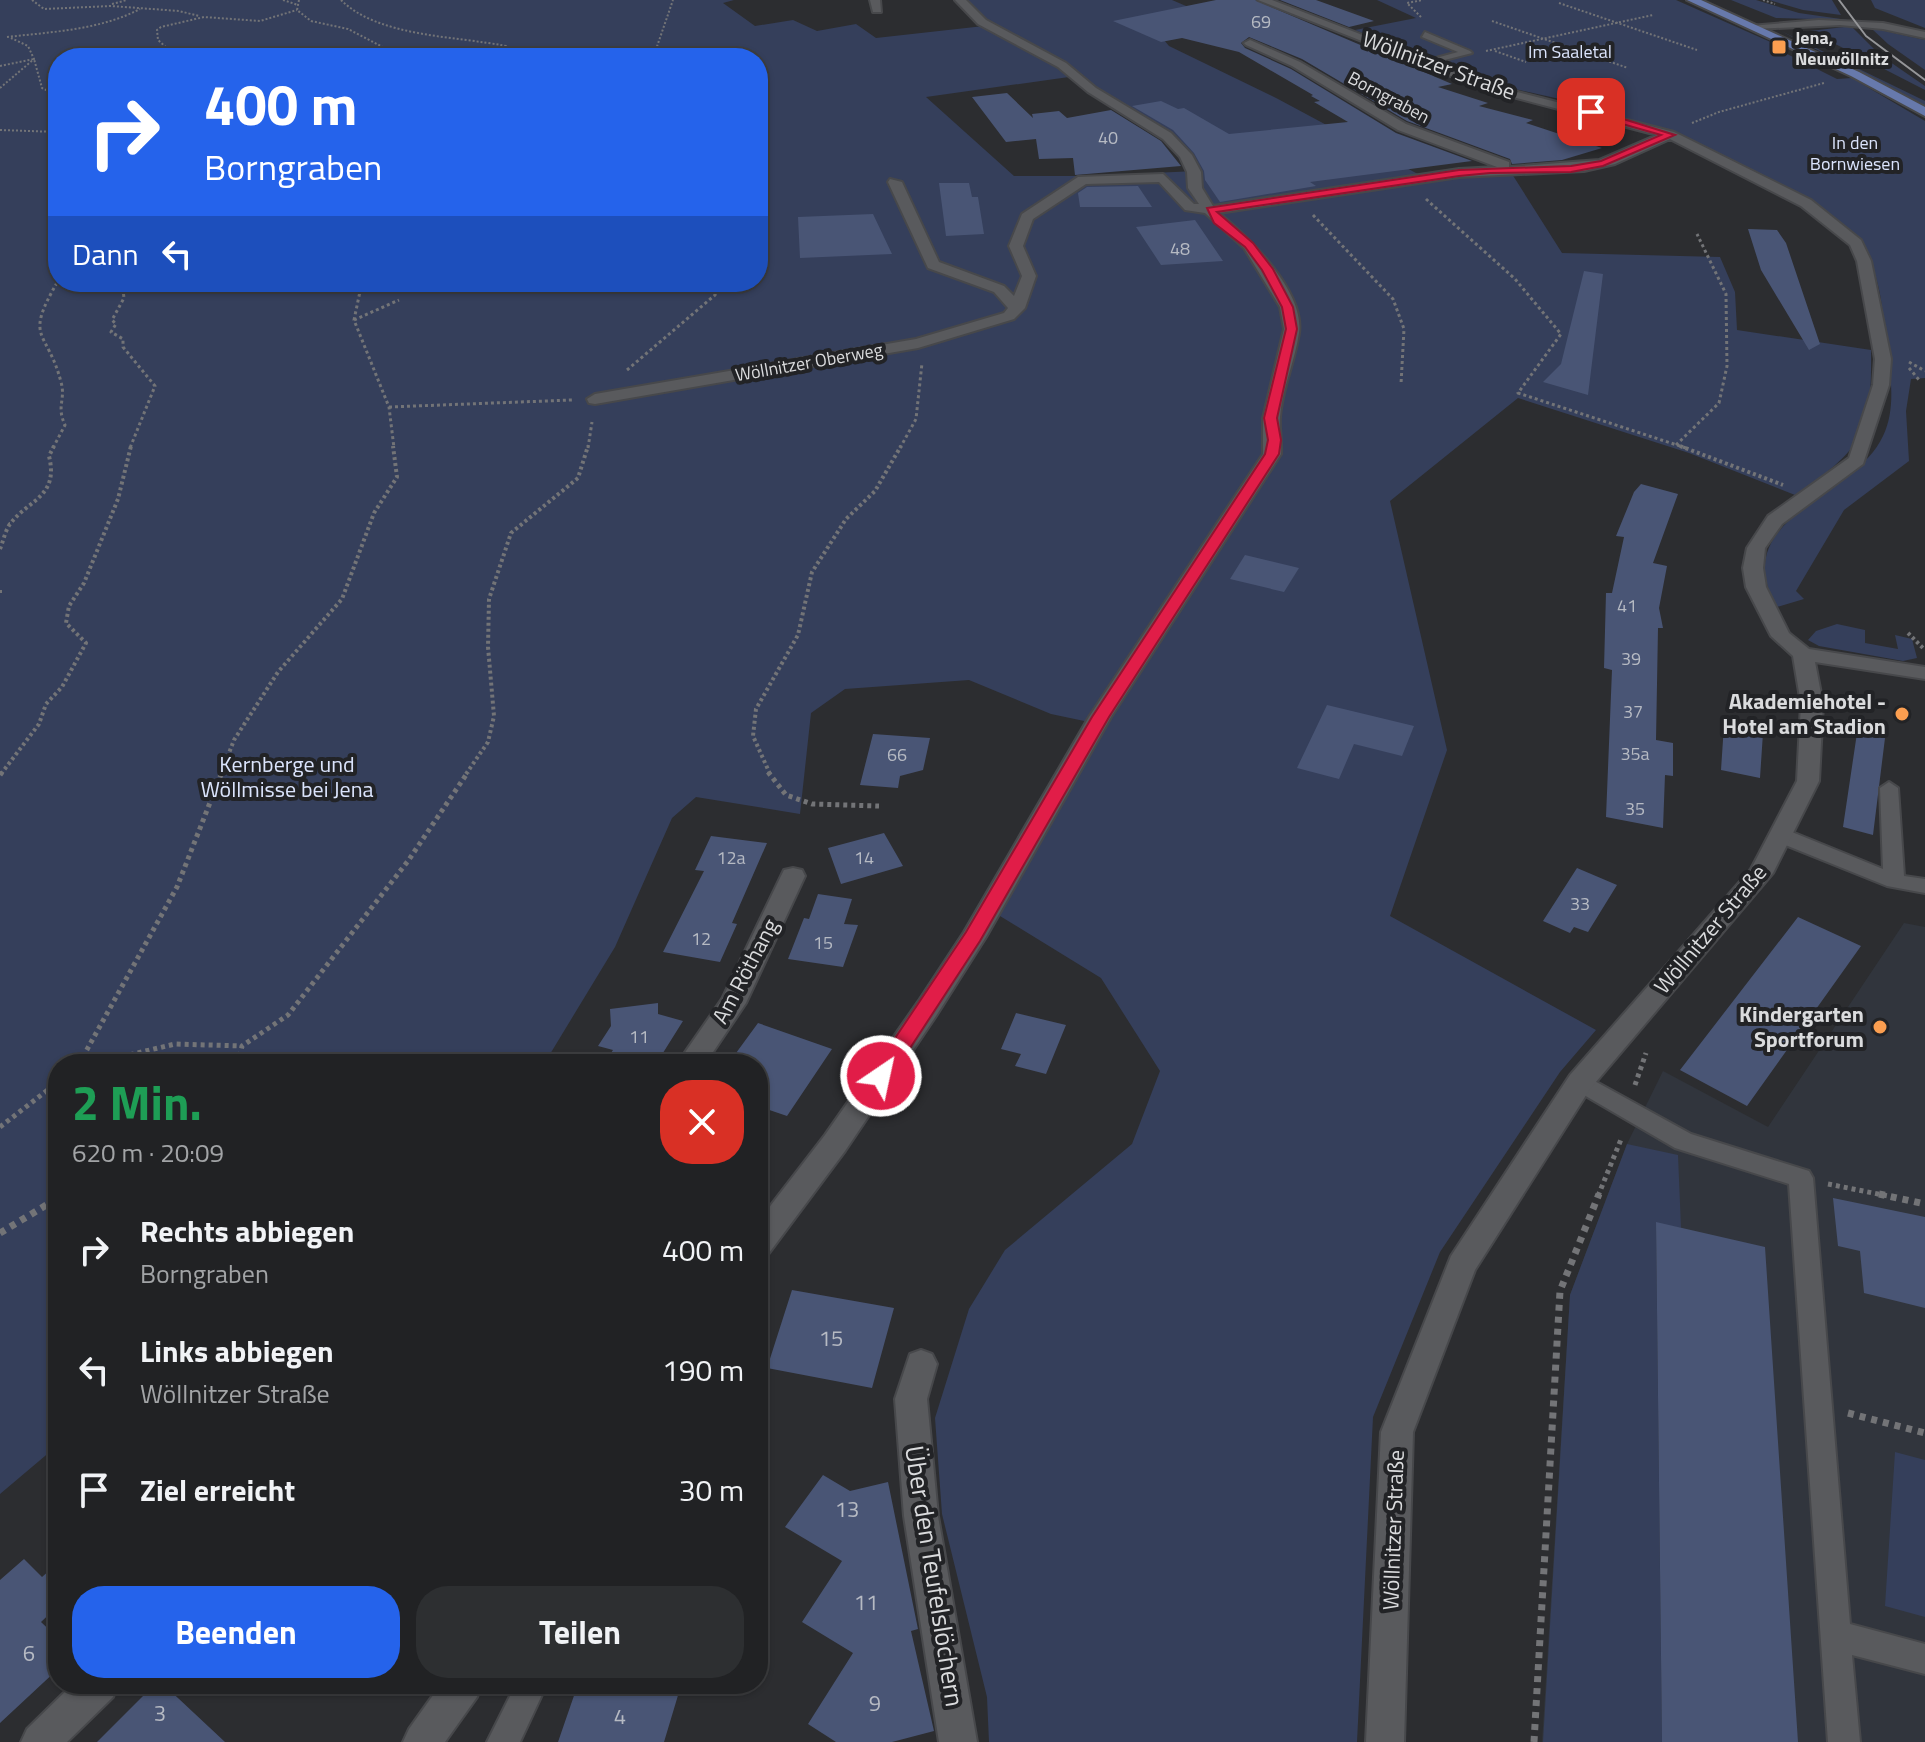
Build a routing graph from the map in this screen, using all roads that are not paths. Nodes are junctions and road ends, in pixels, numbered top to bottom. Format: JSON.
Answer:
{"nodes":[{"id":1,"x":960,"y":0,"type":"edge"},
{"id":2,"x":1263,"y":0,"type":"edge"},
{"id":3,"x":1692,"y":0,"type":"edge"},
{"id":4,"x":1721,"y":0,"type":"edge"},
{"id":5,"x":1778,"y":24,"type":"junction"},
{"id":6,"x":1754,"y":26,"type":"junction"},
{"id":7,"x":1801,"y":34,"type":"dead end"},
{"id":8,"x":1425,"y":35,"type":"dead end"},
{"id":9,"x":1925,"y":35,"type":"edge"},
{"id":10,"x":1250,"y":43,"type":"dead end"},
{"id":11,"x":1823,"y":45,"type":"dead end"},
{"id":12,"x":1428,"y":63,"type":"junction"},
{"id":13,"x":1886,"y":75,"type":"dead end"},
{"id":14,"x":1925,"y":112,"type":"edge"},
{"id":15,"x":1670,"y":135,"type":"junction"},
{"id":16,"x":1517,"y":170,"type":"junction"},
{"id":17,"x":895,"y":182,"type":"dead end"},
{"id":18,"x":1211,"y":210,"type":"junction"},
{"id":19,"x":1017,"y":308,"type":"junction"},
{"id":20,"x":595,"y":399,"type":"road end"},
{"id":21,"x":1803,"y":654,"type":"junction"},
{"id":22,"x":1925,"y":673,"type":"edge"},
{"id":23,"x":1889,"y":788,"type":"dead end"},
{"id":24,"x":1780,"y":835,"type":"junction"},
{"id":25,"x":793,"y":876,"type":"dead end"},
{"id":26,"x":1894,"y":881,"type":"junction"},
{"id":27,"x":1925,"y":886,"type":"edge"},
{"id":28,"x":698,"y":1054,"type":"edge"},
{"id":29,"x":1580,"y":1082,"type":"junction"},
{"id":30,"x":768,"y":1231,"type":"edge"},
{"id":31,"x":921,"y":1364,"type":"dead end"},
{"id":32,"x":1835,"y":1635,"type":"junction"},
{"id":33,"x":1925,"y":1659,"type":"edge"},
{"id":34,"x":90,"y":1694,"type":"edge"},
{"id":35,"x":457,"y":1694,"type":"edge"},
{"id":36,"x":527,"y":1694,"type":"edge"},
{"id":37,"x":40,"y":1742,"type":"edge"},
{"id":38,"x":422,"y":1742,"type":"edge"},
{"id":39,"x":503,"y":1742,"type":"edge"},
{"id":40,"x":958,"y":1742,"type":"edge"},
{"id":41,"x":1385,"y":1742,"type":"edge"},
{"id":42,"x":1844,"y":1742,"type":"edge"}],
"edges":[{"from":1,"to":18,"type":"street"},
{"from":2,"to":12,"type":"street","name":"Wöllnitzer Straße"},
{"from":3,"to":6,"type":"main road"},
{"from":4,"to":5,"type":"main road"},
{"from":5,"to":6,"type":"lane"},
{"from":5,"to":7,"type":"main road"},
{"from":5,"to":9,"type":"lane"},
{"from":6,"to":14,"type":"main road"},
{"from":8,"to":12,"type":"lane"},
{"from":10,"to":16,"type":"street","name":"Borngraben"},
{"from":11,"to":13,"type":"main road"},
{"from":12,"to":15,"type":"street","name":"Wöllnitzer Straße"},
{"from":15,"to":16,"type":"street","name":"Borngraben"},
{"from":15,"to":21,"type":"street","name":"Wöllnitzer Straße"},
{"from":16,"to":18,"type":"street","name":"Borngraben"},
{"from":17,"to":19,"type":"street"},
{"from":18,"to":19,"type":"street"},
{"from":18,"to":30,"type":"street"},
{"from":19,"to":20,"type":"street","name":"Wöllnitzer Oberweg"},
{"from":21,"to":22,"type":"street"},
{"from":21,"to":24,"type":"street","name":"Wöllnitzer Straße"},
{"from":23,"to":26,"type":"lane"},
{"from":24,"to":26,"type":"lane"},
{"from":24,"to":29,"type":"street","name":"Wöllnitzer Straße"},
{"from":25,"to":28,"type":"street","name":"Am Röthang"},
{"from":26,"to":27,"type":"lane"},
{"from":29,"to":32,"type":"lane"},
{"from":29,"to":41,"type":"street","name":"Wöllnitzer Straße"},
{"from":31,"to":40,"type":"street","name":"Über den Teufelslöchern"},
{"from":32,"to":33,"type":"lane"},
{"from":32,"to":42,"type":"lane"},
{"from":34,"to":37,"type":"street"},
{"from":35,"to":38,"type":"street"},
{"from":36,"to":39,"type":"lane"}]}
